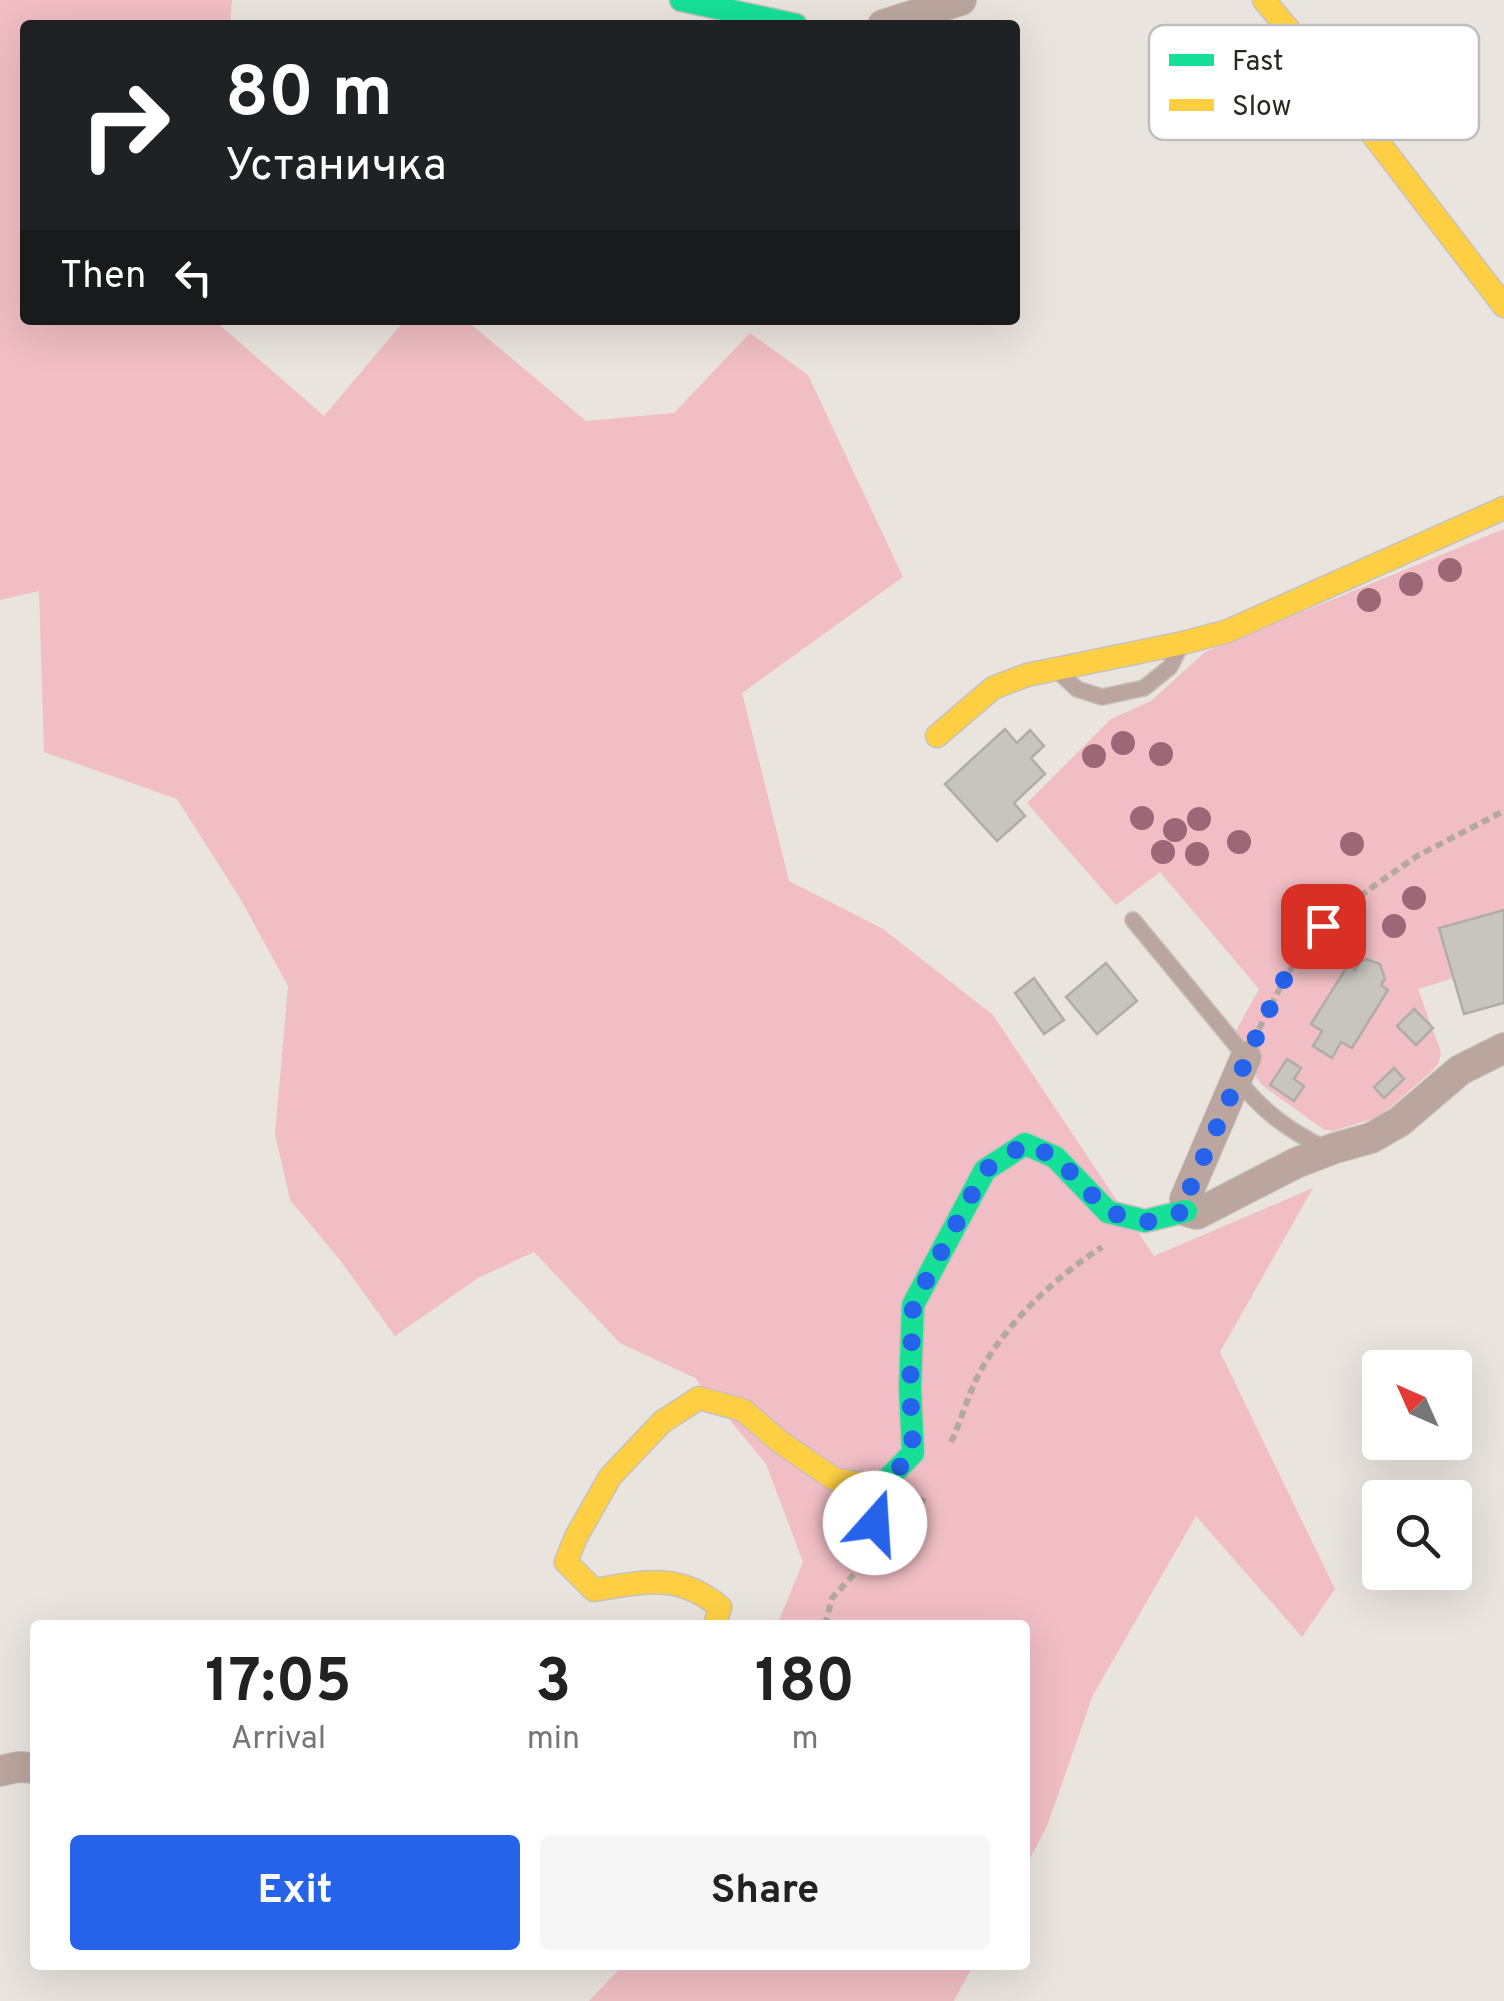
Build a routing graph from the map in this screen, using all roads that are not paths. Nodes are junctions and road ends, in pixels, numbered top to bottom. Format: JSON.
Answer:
{"nodes":[{"id":1,"x":681,"y":0,"type":"edge"},
{"id":2,"x":962,"y":0,"type":"edge"},
{"id":3,"x":1264,"y":0,"type":"edge"},
{"id":4,"x":773,"y":20,"type":"edge"},
{"id":5,"x":899,"y":20,"type":"edge"},
{"id":6,"x":1285,"y":25,"type":"edge"},
{"id":7,"x":1377,"y":140,"type":"edge"},
{"id":8,"x":1504,"y":306,"type":"edge"},
{"id":9,"x":1504,"y":508,"type":"edge"},
{"id":10,"x":1182,"y":643,"type":"junction"},
{"id":11,"x":1054,"y":668,"type":"junction"},
{"id":12,"x":937,"y":736,"type":"dead end"},
{"id":13,"x":1133,"y":920,"type":"dead end"},
{"id":14,"x":1504,"y":1048,"type":"edge"},
{"id":15,"x":1241,"y":1067,"type":"junction"},
{"id":16,"x":1328,"y":1150,"type":"junction"},
{"id":17,"x":1186,"y":1211,"type":"junction"},
{"id":18,"x":716,"y":1620,"type":"edge"},
{"id":19,"x":30,"y":1768,"type":"edge"},
{"id":20,"x":0,"y":1770,"type":"edge"}],
"edges":[{"from":1,"to":4,"type":"street"},
{"from":2,"to":5,"type":"street"},
{"from":3,"to":6,"type":"street"},
{"from":7,"to":8,"type":"street"},
{"from":9,"to":10,"type":"street"},
{"from":10,"to":11,"type":"street"},
{"from":10,"to":11,"type":"lane"},
{"from":11,"to":12,"type":"street"},
{"from":13,"to":15,"type":"lane"},
{"from":14,"to":16,"type":"street"},
{"from":15,"to":16,"type":"lane"},
{"from":15,"to":17,"type":"street"},
{"from":16,"to":17,"type":"street"},
{"from":17,"to":18,"type":"street"},
{"from":19,"to":20,"type":"street"}]}
